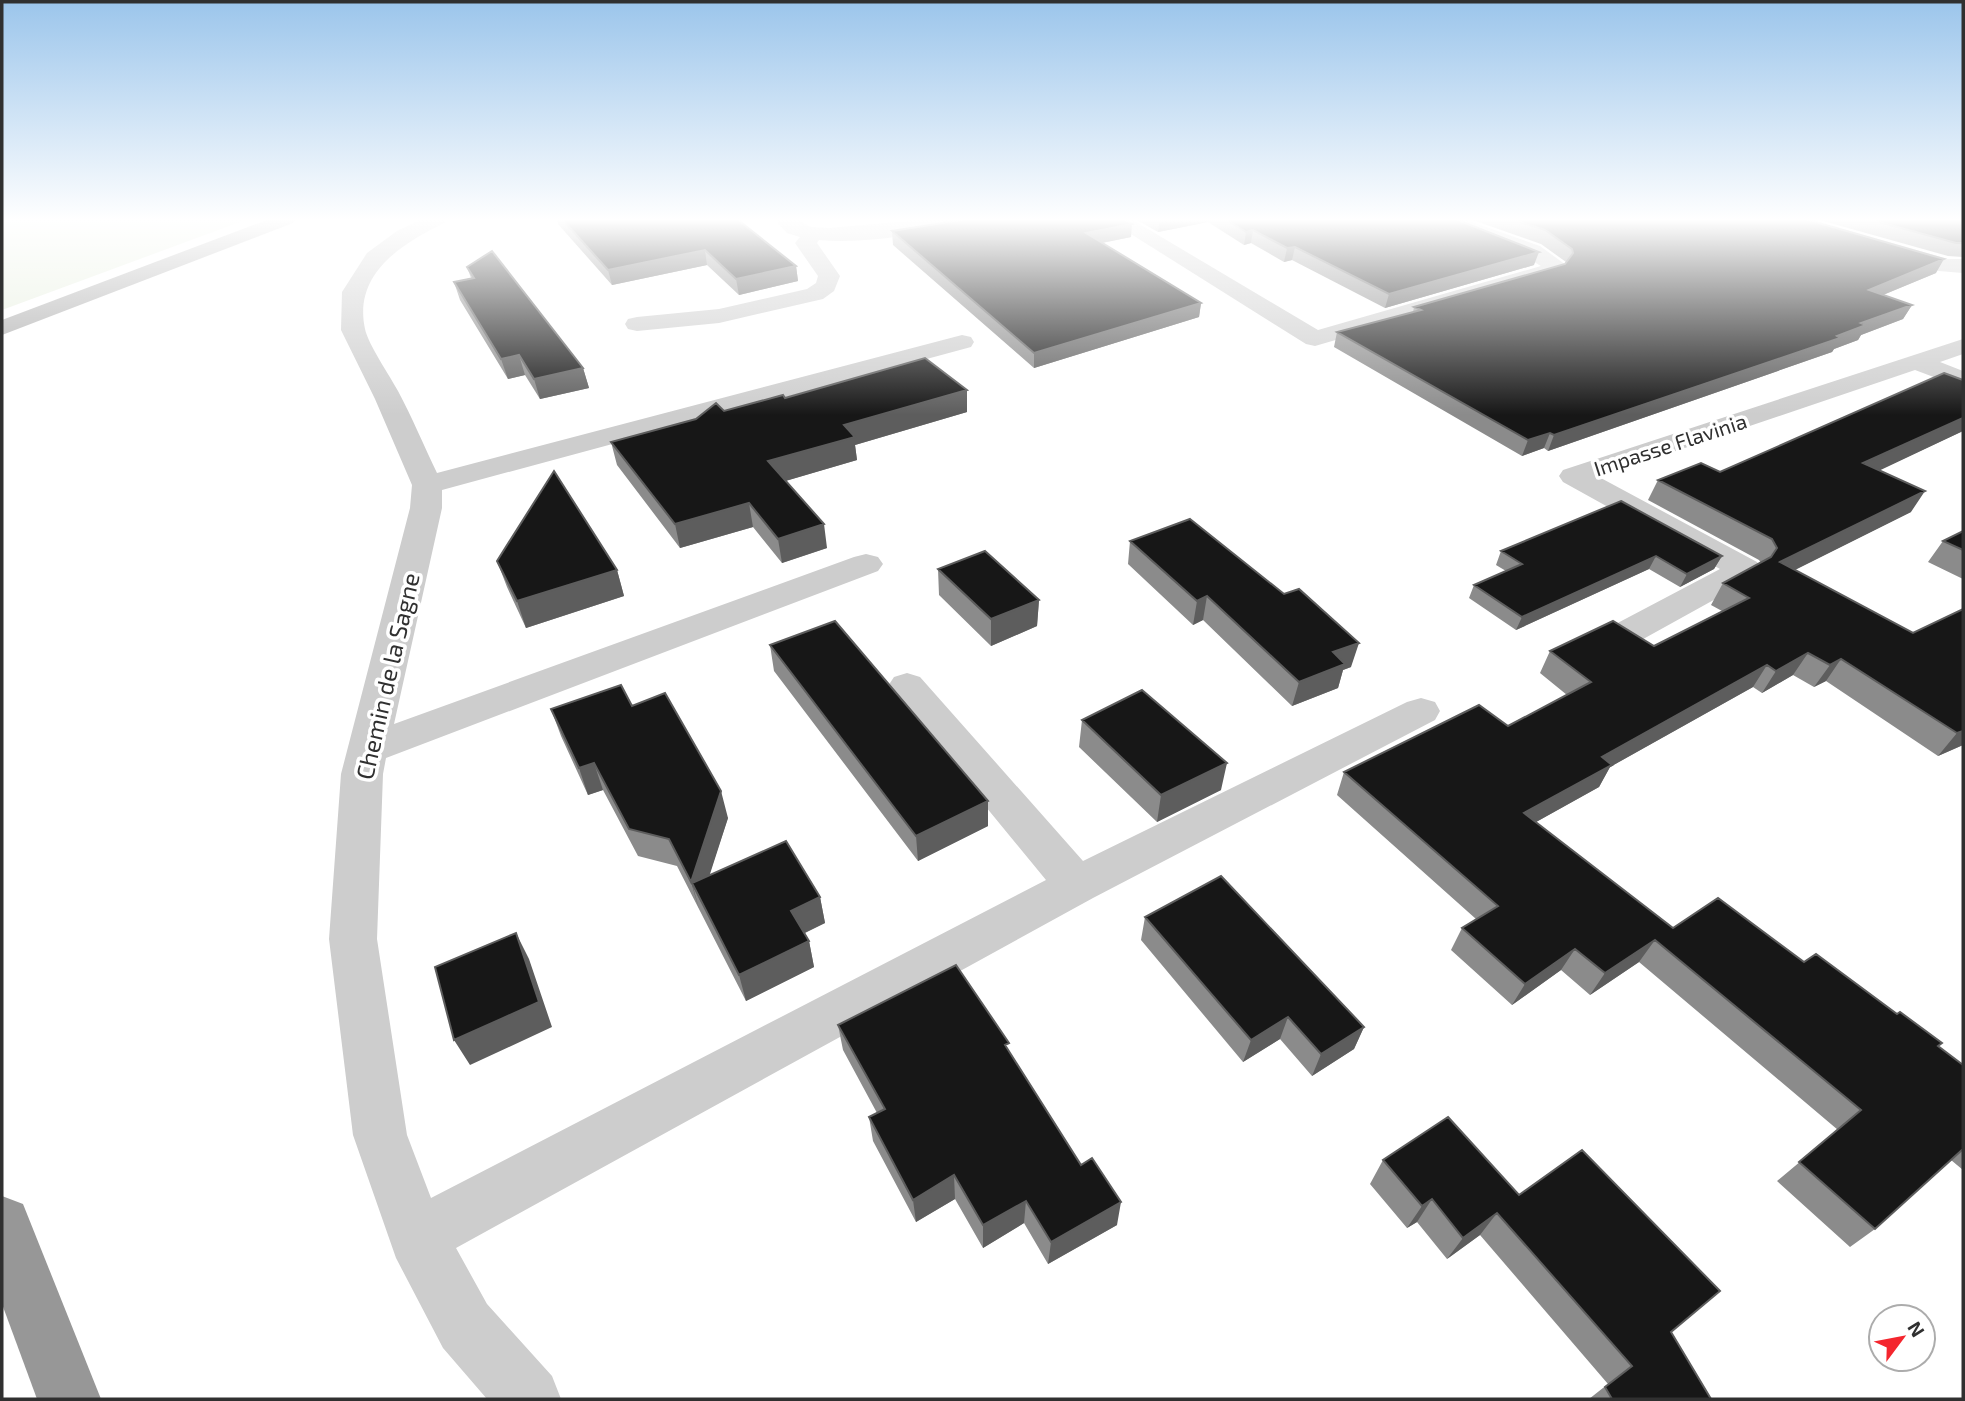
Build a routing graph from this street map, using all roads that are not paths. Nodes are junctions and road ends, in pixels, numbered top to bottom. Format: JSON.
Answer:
{"nodes":[{"id":1,"x":116,"y":284,"type":"edge"},
{"id":2,"x":359,"y":284,"type":"edge"},
{"id":3,"x":826,"y":284,"type":"edge"},
{"id":4,"x":1225,"y":284,"type":"edge"},
{"id":5,"x":1503,"y":284,"type":"edge"},
{"id":6,"x":637,"y":324,"type":"dead end"},
{"id":7,"x":2,"y":328,"type":"edge"},
{"id":8,"x":962,"y":342,"type":"dead end"},
{"id":9,"x":1963,"y":346,"type":"edge"},
{"id":10,"x":1917,"y":362,"type":"junction"},
{"id":11,"x":1963,"y":380,"type":"edge"},
{"id":12,"x":426,"y":485,"type":"junction"},
{"id":13,"x":866,"y":564,"type":"dead end"},
{"id":14,"x":1623,"y":635,"type":"edge"},
{"id":15,"x":907,"y":686,"type":"dead end"},
{"id":16,"x":1421,"y":711,"type":"dead end"},
{"id":17,"x":368,"y":749,"type":"junction"},
{"id":18,"x":1077,"y":885,"type":"junction"},
{"id":19,"x":2,"y":1225,"type":"edge"},
{"id":20,"x":417,"y":1237,"type":"junction"},
{"id":21,"x":69,"y":1399,"type":"edge"},
{"id":22,"x":530,"y":1399,"type":"edge"}],
"edges":[{"from":1,"to":7,"type":"main road"},
{"from":2,"to":12,"type":"street","name":"Chemin de la Sagne"},
{"from":3,"to":6,"type":"street"},
{"from":4,"to":5,"type":"street"},
{"from":8,"to":12,"type":"street"},
{"from":9,"to":10,"type":"street","name":"Impasse Flavinia"},
{"from":10,"to":11,"type":"street"},
{"from":10,"to":14,"type":"street","name":"Impasse Flavinia"},
{"from":12,"to":17,"type":"street","name":"Chemin de la Sagne"},
{"from":13,"to":17,"type":"street"},
{"from":15,"to":18,"type":"street"},
{"from":16,"to":18,"type":"street"},
{"from":17,"to":20,"type":"street","name":"Chemin de la Sagne"},
{"from":18,"to":20,"type":"street"},
{"from":19,"to":21,"type":"highway"},
{"from":20,"to":22,"type":"street","name":"Chemin de la Sagne"}]}
